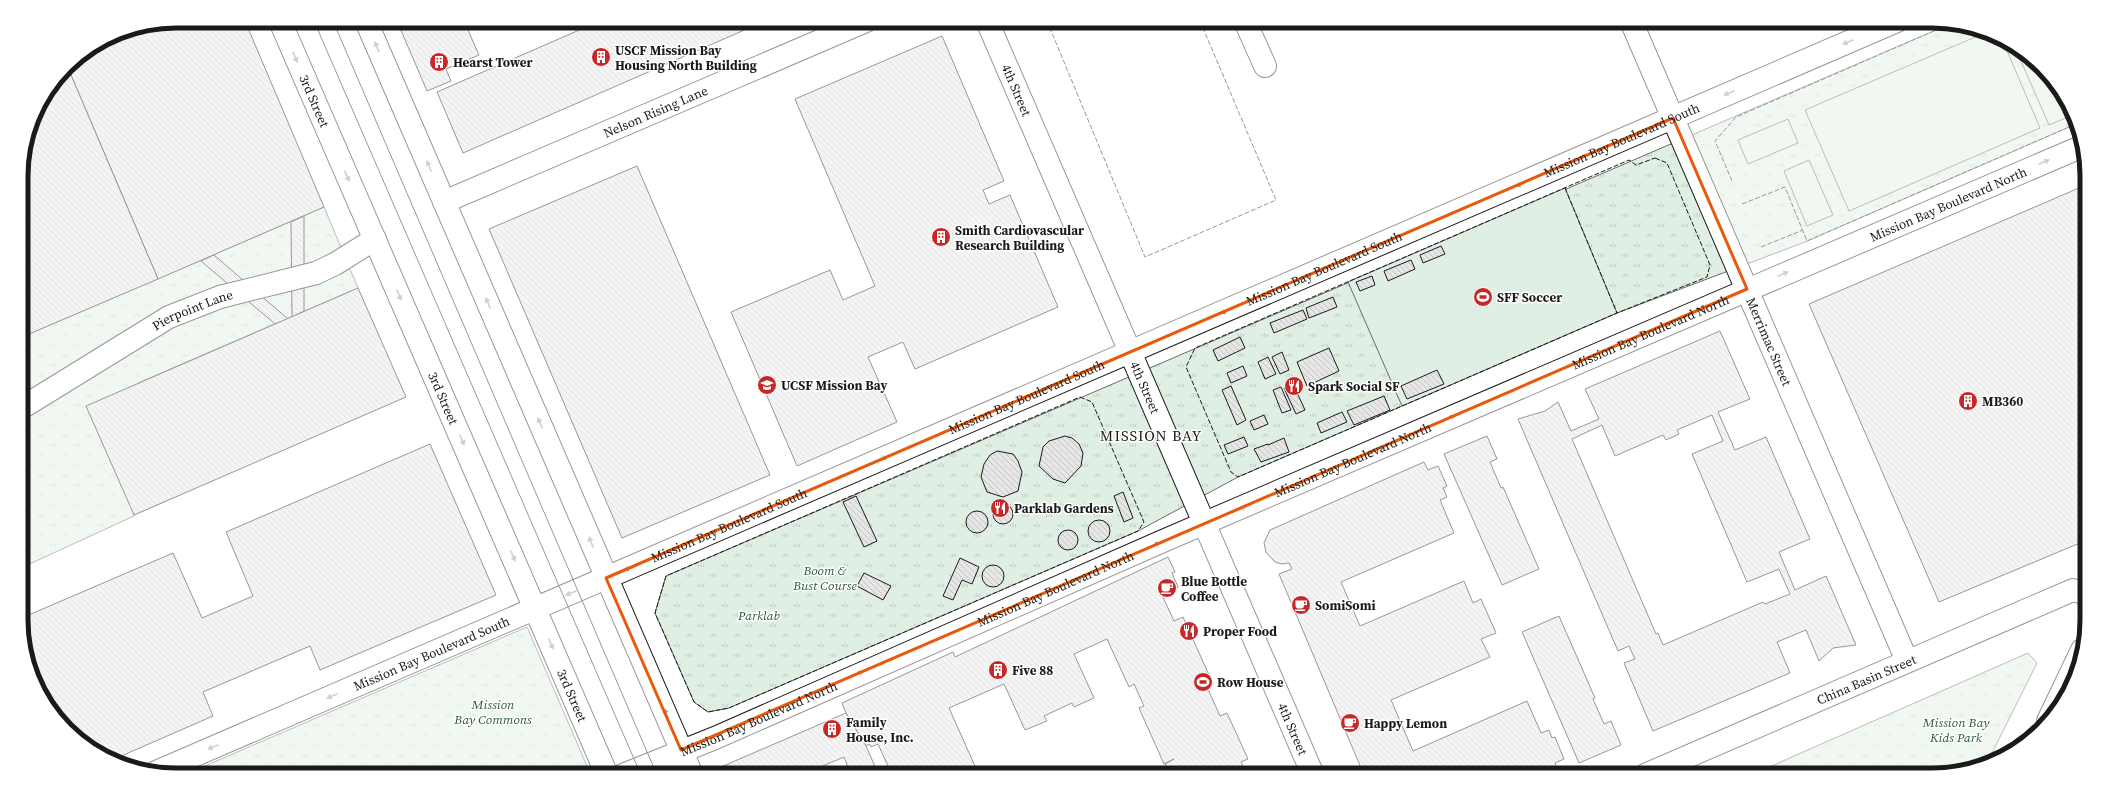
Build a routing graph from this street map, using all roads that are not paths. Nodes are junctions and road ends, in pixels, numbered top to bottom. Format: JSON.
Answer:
{"nodes":[{"id":1,"x":283,"y":28,"type":"edge"},
{"id":2,"x":369,"y":28,"type":"edge"},
{"id":3,"x":850,"y":28,"type":"edge"},
{"id":4,"x":990,"y":28,"type":"edge"},
{"id":5,"x":1248,"y":28,"type":"edge"},
{"id":6,"x":1634,"y":28,"type":"edge"},
{"id":7,"x":1881,"y":28,"type":"edge"},
{"id":8,"x":1265,"y":66,"type":"dead end"},
{"id":9,"x":1673,"y":118,"type":"junction"},
{"id":10,"x":2077,"y":148,"type":"edge"},
{"id":11,"x":444,"y":202,"type":"junction"},
{"id":12,"x":375,"y":239,"type":"junction"},
{"id":13,"x":1747,"y":289,"type":"junction"},
{"id":14,"x":1130,"y":352,"type":"junction"},
{"id":15,"x":28,"y":404,"type":"edge"},
{"id":16,"x":1204,"y":524,"type":"junction"},
{"id":17,"x":606,"y":578,"type":"junction"},
{"id":18,"x":2080,"y":592,"type":"edge"},
{"id":19,"x":535,"y":608,"type":"junction"},
{"id":20,"x":1907,"y":661,"type":"junction"},
{"id":21,"x":681,"y":750,"type":"junction"},
{"id":22,"x":165,"y":768,"type":"edge"},
{"id":23,"x":604,"y":768,"type":"edge"},
{"id":24,"x":640,"y":768,"type":"edge"},
{"id":25,"x":689,"y":768,"type":"edge"},
{"id":26,"x":1310,"y":768,"type":"edge"},
{"id":27,"x":1661,"y":768,"type":"edge"}],
"edges":[{"from":1,"to":12,"type":"street","name":"3rd Street","one_way":true},
{"from":11,"to":2,"type":"street","one_way":true},
{"from":3,"to":11,"type":"street","name":"Nelson Rising Lane"},
{"from":4,"to":14,"type":"street","name":"4th Street"},
{"from":5,"to":8,"type":"street"},
{"from":6,"to":9,"type":"street","name":"Merrimac Street"},
{"from":7,"to":9,"type":"street","name":"Mission Bay Boulevard South","one_way":true},
{"from":9,"to":13,"type":"street","name":"Merrimac Street"},
{"from":9,"to":14,"type":"street","name":"Mission Bay Boulevard South","one_way":true},
{"from":13,"to":10,"type":"street","name":"Mission Bay Boulevard North","one_way":true},
{"from":17,"to":11,"type":"street","one_way":true},
{"from":12,"to":15,"type":"street","name":"Pierpoint Lane"},
{"from":12,"to":19,"type":"street","name":"3rd Street","one_way":true},
{"from":16,"to":13,"type":"street","name":"Mission Bay Boulevard North","one_way":true},
{"from":13,"to":20,"type":"street","name":"Merrimac Street"},
{"from":14,"to":16,"type":"street","name":"4th Street"},
{"from":14,"to":17,"type":"street","name":"Mission Bay Boulevard South","one_way":true},
{"from":21,"to":16,"type":"street","name":"Mission Bay Boulevard North","one_way":true},
{"from":16,"to":26,"type":"street","name":"4th Street"},
{"from":17,"to":19,"type":"street","name":"Mission Bay Boulevard South","one_way":true},
{"from":21,"to":17,"type":"street","one_way":true},
{"from":18,"to":20,"type":"street","name":"China Basin Street"},
{"from":19,"to":22,"type":"street","name":"Mission Bay Boulevard South","one_way":true},
{"from":19,"to":23,"type":"street","name":"3rd Street","one_way":true},
{"from":20,"to":27,"type":"street","name":"China Basin Street"},
{"from":21,"to":24,"type":"street","name":"Mission Bay Boulevard North"},
{"from":21,"to":25,"type":"street"}]}
